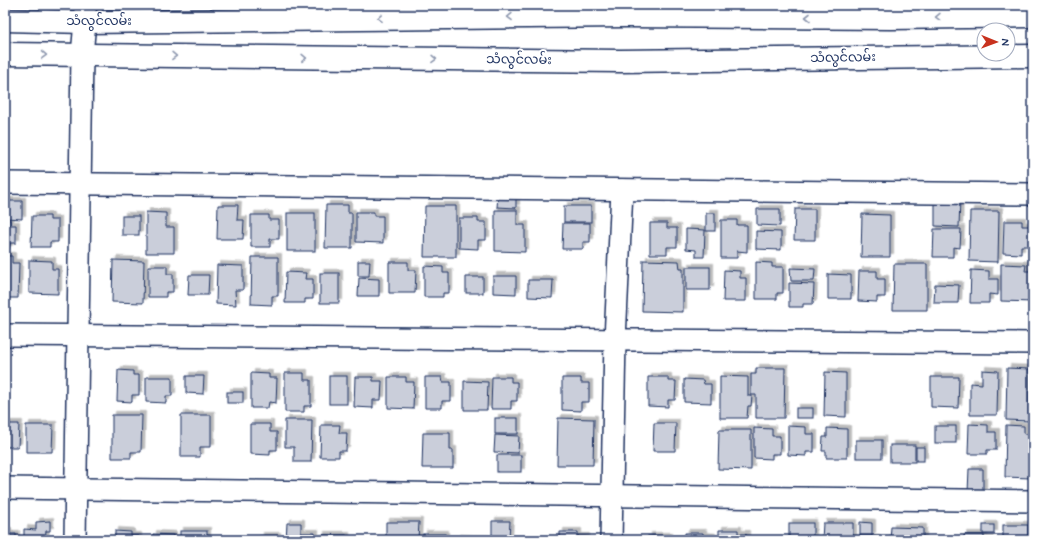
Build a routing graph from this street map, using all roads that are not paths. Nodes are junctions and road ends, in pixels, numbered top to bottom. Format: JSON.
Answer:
{"nodes":[{"id":1,"x":85,"y":13,"type":"edge"},
{"id":2,"x":1033,"y":16,"type":"edge"},
{"id":3,"x":5,"y":20,"type":"edge"},
{"id":4,"x":5,"y":54,"type":"edge"},
{"id":5,"x":82,"y":55,"type":"junction"},
{"id":6,"x":1033,"y":56,"type":"edge"},
{"id":7,"x":5,"y":183,"type":"edge"},
{"id":8,"x":80,"y":184,"type":"junction"},
{"id":9,"x":622,"y":190,"type":"junction"},
{"id":10,"x":1033,"y":194,"type":"edge"},
{"id":11,"x":5,"y":335,"type":"edge"},
{"id":12,"x":78,"y":336,"type":"junction"},
{"id":13,"x":615,"y":340,"type":"junction"},
{"id":14,"x":1033,"y":343,"type":"edge"},
{"id":15,"x":5,"y":488,"type":"edge"},
{"id":16,"x":76,"y":488,"type":"junction"},
{"id":17,"x":612,"y":495,"type":"junction"},
{"id":18,"x":1033,"y":501,"type":"edge"},
{"id":19,"x":75,"y":540,"type":"edge"},
{"id":20,"x":612,"y":540,"type":"edge"}],
"edges":[{"from":2,"to":1,"type":"main road","name":"သံလွင်လမ်း","one_way":true},
{"from":1,"to":3,"type":"main road","name":"သံလွင်လမ်း"},
{"from":1,"to":5,"type":"street"},
{"from":4,"to":5,"type":"main road","name":"သံလွင်လမ်း","one_way":true},
{"from":5,"to":6,"type":"main road","name":"သံလွင်လမ်း","one_way":true},
{"from":5,"to":8,"type":"street"},
{"from":7,"to":8,"type":"street"},
{"from":8,"to":9,"type":"street"},
{"from":8,"to":12,"type":"street"},
{"from":9,"to":10,"type":"street"},
{"from":9,"to":13,"type":"street"},
{"from":11,"to":12,"type":"street"},
{"from":12,"to":13,"type":"street"},
{"from":12,"to":16,"type":"street"},
{"from":13,"to":14,"type":"street"},
{"from":13,"to":17,"type":"street"},
{"from":15,"to":16,"type":"street"},
{"from":16,"to":17,"type":"street"},
{"from":16,"to":19,"type":"street"},
{"from":17,"to":18,"type":"street"},
{"from":17,"to":20,"type":"street"}]}
